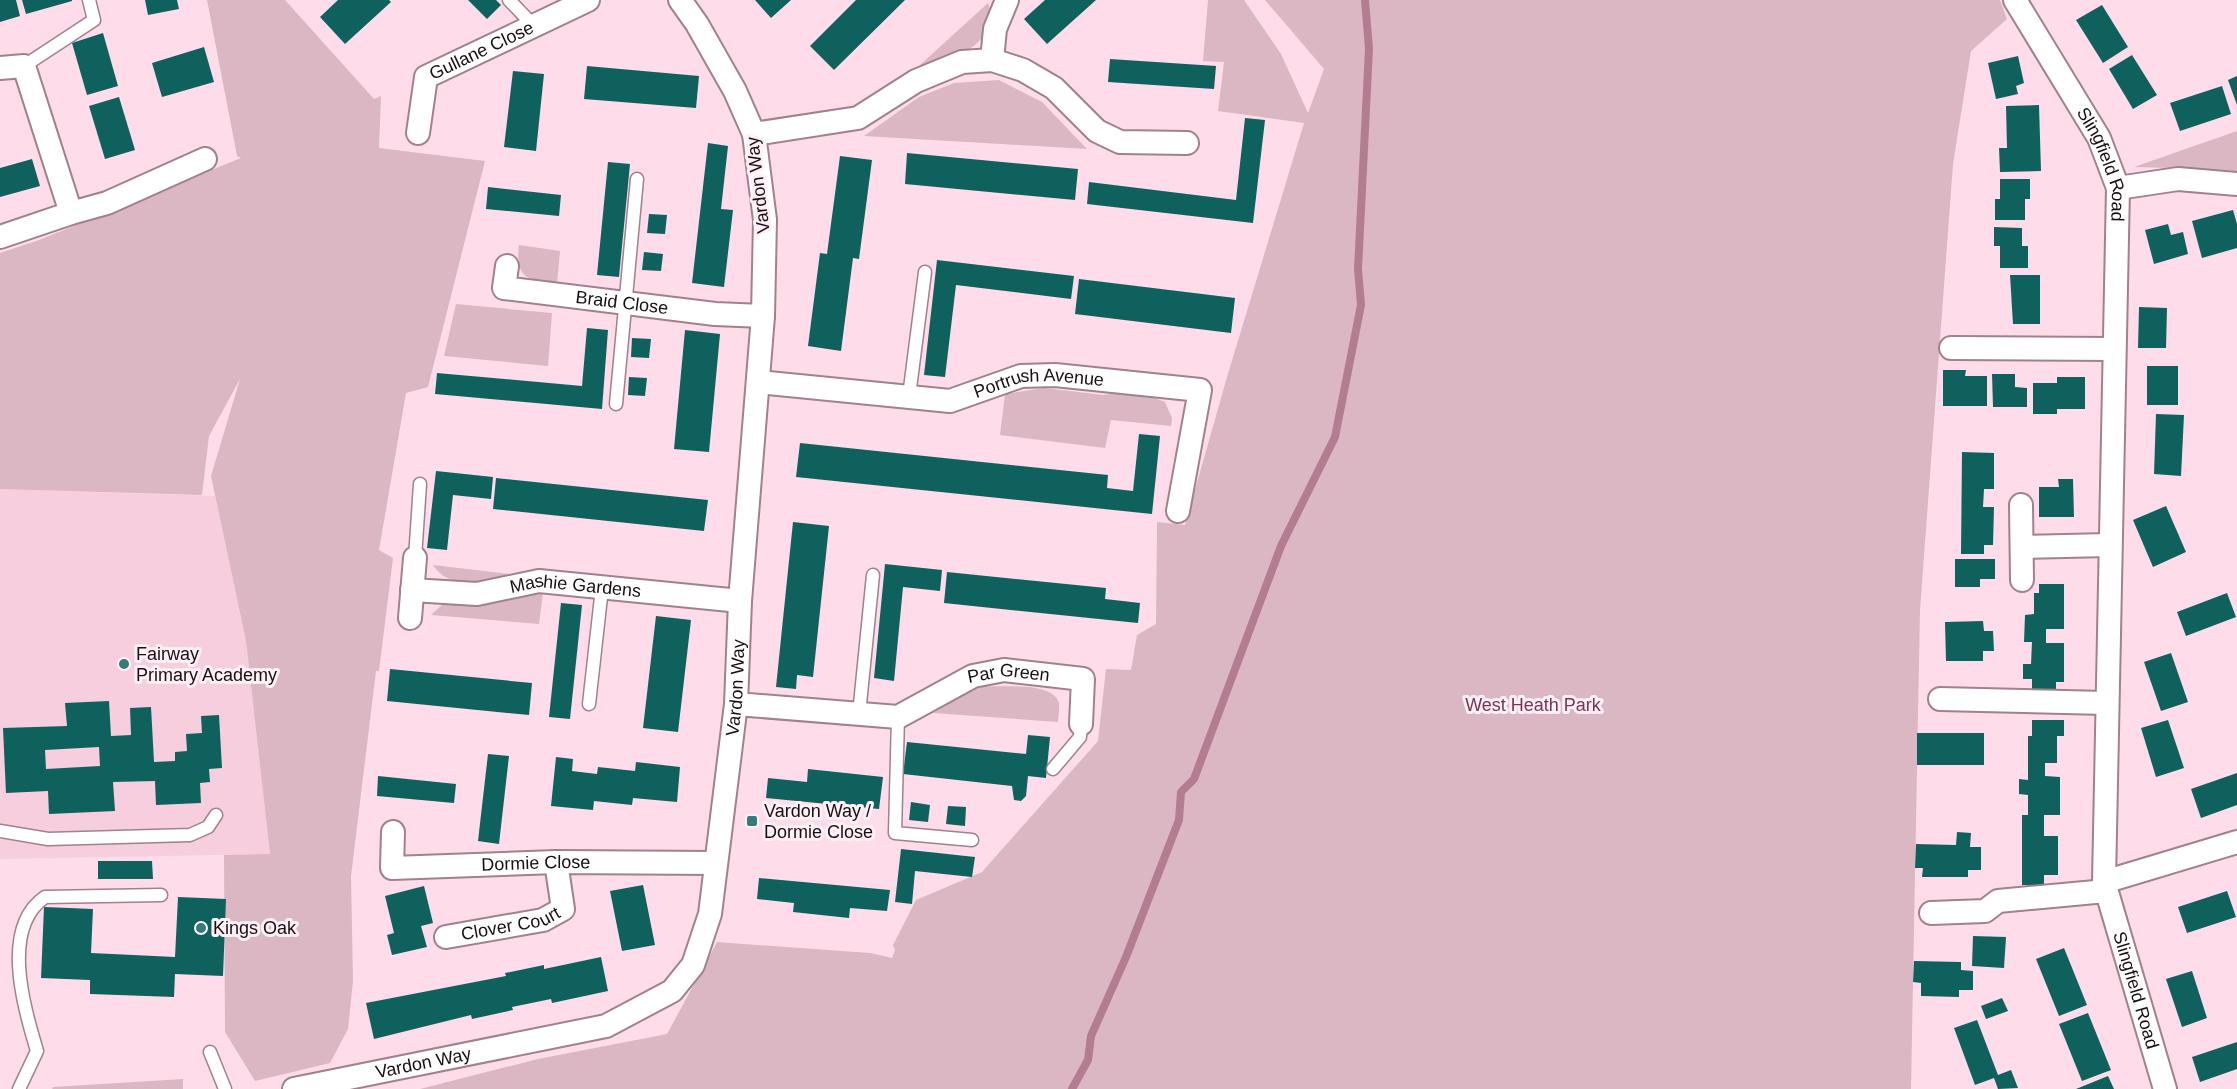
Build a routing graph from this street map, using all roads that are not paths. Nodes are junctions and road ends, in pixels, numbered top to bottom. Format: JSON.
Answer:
{"nodes":[{"id":1,"x":89,"y":0,"type":"edge"},
{"id":2,"x":509,"y":0,"type":"edge"},
{"id":3,"x":588,"y":0,"type":"edge"},
{"id":4,"x":680,"y":0,"type":"edge"},
{"id":5,"x":2015,"y":0,"type":"edge"},
{"id":6,"x":1003,"y":2,"type":"edge"},
{"id":7,"x":534,"y":26,"type":"junction"},
{"id":8,"x":992,"y":60,"type":"junction"},
{"id":9,"x":24,"y":66,"type":"junction"},
{"id":10,"x":0,"y":68,"type":"edge"},
{"id":11,"x":418,"y":133,"type":"dead end"},
{"id":12,"x":753,"y":134,"type":"junction"},
{"id":13,"x":1187,"y":143,"type":"dead end"},
{"id":14,"x":205,"y":159,"type":"dead end"},
{"id":15,"x":637,"y":179,"type":"dead end"},
{"id":16,"x":2237,"y":184,"type":"edge"},
{"id":17,"x":2118,"y":188,"type":"junction"},
{"id":18,"x":71,"y":213,"type":"junction"},
{"id":19,"x":0,"y":237,"type":"edge"},
{"id":20,"x":507,"y":266,"type":"dead end"},
{"id":21,"x":925,"y":272,"type":"dead end"},
{"id":22,"x":626,"y":304,"type":"junction"},
{"id":23,"x":763,"y":316,"type":"junction"},
{"id":24,"x":1952,"y":348,"type":"dead end"},
{"id":25,"x":2114,"y":349,"type":"junction"},
{"id":26,"x":758,"y":382,"type":"junction"},
{"id":27,"x":909,"y":396,"type":"junction"},
{"id":28,"x":616,"y":404,"type":"dead end"},
{"id":29,"x":420,"y":484,"type":"dead end"},
{"id":30,"x":2021,"y":505,"type":"dead end"},
{"id":31,"x":1178,"y":511,"type":"dead end"},
{"id":32,"x":2109,"y":545,"type":"junction"},
{"id":33,"x":2023,"y":547,"type":"junction"},
{"id":34,"x":415,"y":558,"type":"joint"},
{"id":35,"x":873,"y":575,"type":"dead end"},
{"id":36,"x":2022,"y":580,"type":"dead end"},
{"id":37,"x":602,"y":588,"type":"junction"},
{"id":38,"x":412,"y":590,"type":"junction"},
{"id":39,"x":740,"y":601,"type":"junction"},
{"id":40,"x":410,"y":618,"type":"dead end"},
{"id":41,"x":1940,"y":699,"type":"dead end"},
{"id":42,"x":589,"y":704,"type":"dead end"},
{"id":43,"x":736,"y":704,"type":"junction"},
{"id":44,"x":2106,"y":704,"type":"junction"},
{"id":45,"x":860,"y":714,"type":"junction"},
{"id":46,"x":898,"y":717,"type":"junction"},
{"id":47,"x":1081,"y":724,"type":"joint"},
{"id":48,"x":1053,"y":769,"type":"dead end"},
{"id":49,"x":216,"y":814,"type":"dead end"},
{"id":50,"x":0,"y":831,"type":"edge"},
{"id":51,"x":393,"y":832,"type":"dead end"},
{"id":52,"x":972,"y":840,"type":"dead end"},
{"id":53,"x":2237,"y":842,"type":"edge"},
{"id":54,"x":556,"y":862,"type":"junction"},
{"id":55,"x":716,"y":863,"type":"junction"},
{"id":56,"x":2105,"y":886,"type":"junction"},
{"id":57,"x":161,"y":895,"type":"dead end"},
{"id":58,"x":1931,"y":913,"type":"dead end"},
{"id":59,"x":446,"y":937,"type":"dead end"},
{"id":60,"x":210,"y":1052,"type":"dead end"},
{"id":61,"x":305,"y":1088,"type":"edge"},
{"id":62,"x":20,"y":1089,"type":"edge"},
{"id":63,"x":225,"y":1089,"type":"edge"},
{"id":64,"x":2165,"y":1089,"type":"edge"}],
"edges":[{"from":1,"to":9,"type":"lane"},
{"from":2,"to":7,"type":"lane"},
{"from":3,"to":7,"type":"street","name":"Gullane Close"},
{"from":4,"to":12,"type":"street","name":"Vardon Way"},
{"from":5,"to":17,"type":"street","name":"Slingfield Road"},
{"from":6,"to":8,"type":"street"},
{"from":7,"to":11,"type":"street","name":"Gullane Close"},
{"from":8,"to":12,"type":"street"},
{"from":8,"to":13,"type":"street"},
{"from":9,"to":10,"type":"street"},
{"from":9,"to":18,"type":"street"},
{"from":12,"to":23,"type":"street","name":"Vardon Way"},
{"from":14,"to":18,"type":"street"},
{"from":15,"to":22,"type":"lane"},
{"from":16,"to":17,"type":"street"},
{"from":17,"to":25,"type":"street","name":"Slingfield Road"},
{"from":18,"to":19,"type":"street"},
{"from":20,"to":22,"type":"street","name":"Braid Close"},
{"from":21,"to":27,"type":"lane"},
{"from":22,"to":23,"type":"street","name":"Braid Close"},
{"from":22,"to":28,"type":"lane"},
{"from":23,"to":26,"type":"street","name":"Vardon Way"},
{"from":24,"to":25,"type":"street"},
{"from":25,"to":32,"type":"street","name":"Slingfield Road"},
{"from":26,"to":27,"type":"street","name":"Portrush Avenue"},
{"from":26,"to":39,"type":"street","name":"Vardon Way"},
{"from":27,"to":31,"type":"street","name":"Portrush Avenue"},
{"from":29,"to":34,"type":"lane"},
{"from":30,"to":33,"type":"street"},
{"from":32,"to":33,"type":"street"},
{"from":32,"to":44,"type":"street","name":"Slingfield Road"},
{"from":33,"to":36,"type":"street"},
{"from":34,"to":38,"type":"street"},
{"from":35,"to":45,"type":"lane"},
{"from":37,"to":38,"type":"street","name":"Mashie Gardens"},
{"from":37,"to":39,"type":"street","name":"Mashie Gardens"},
{"from":37,"to":42,"type":"lane"},
{"from":38,"to":40,"type":"street"},
{"from":39,"to":43,"type":"street","name":"Vardon Way"},
{"from":41,"to":44,"type":"street"},
{"from":43,"to":45,"type":"street"},
{"from":43,"to":55,"type":"street","name":"Vardon Way"},
{"from":44,"to":56,"type":"street","name":"Slingfield Road"},
{"from":45,"to":46,"type":"street"},
{"from":46,"to":47,"type":"street","name":"Par Green"},
{"from":46,"to":52,"type":"lane"},
{"from":47,"to":48,"type":"lane"},
{"from":49,"to":50,"type":"lane"},
{"from":51,"to":54,"type":"street","name":"Dormie Close"},
{"from":53,"to":56,"type":"street"},
{"from":54,"to":55,"type":"street","name":"Dormie Close"},
{"from":54,"to":59,"type":"street","name":"Clover Court"},
{"from":55,"to":61,"type":"street","name":"Vardon Way"},
{"from":56,"to":58,"type":"street"},
{"from":56,"to":64,"type":"street","name":"Slingfield Road"},
{"from":57,"to":62,"type":"lane"},
{"from":60,"to":63,"type":"lane"}]}
